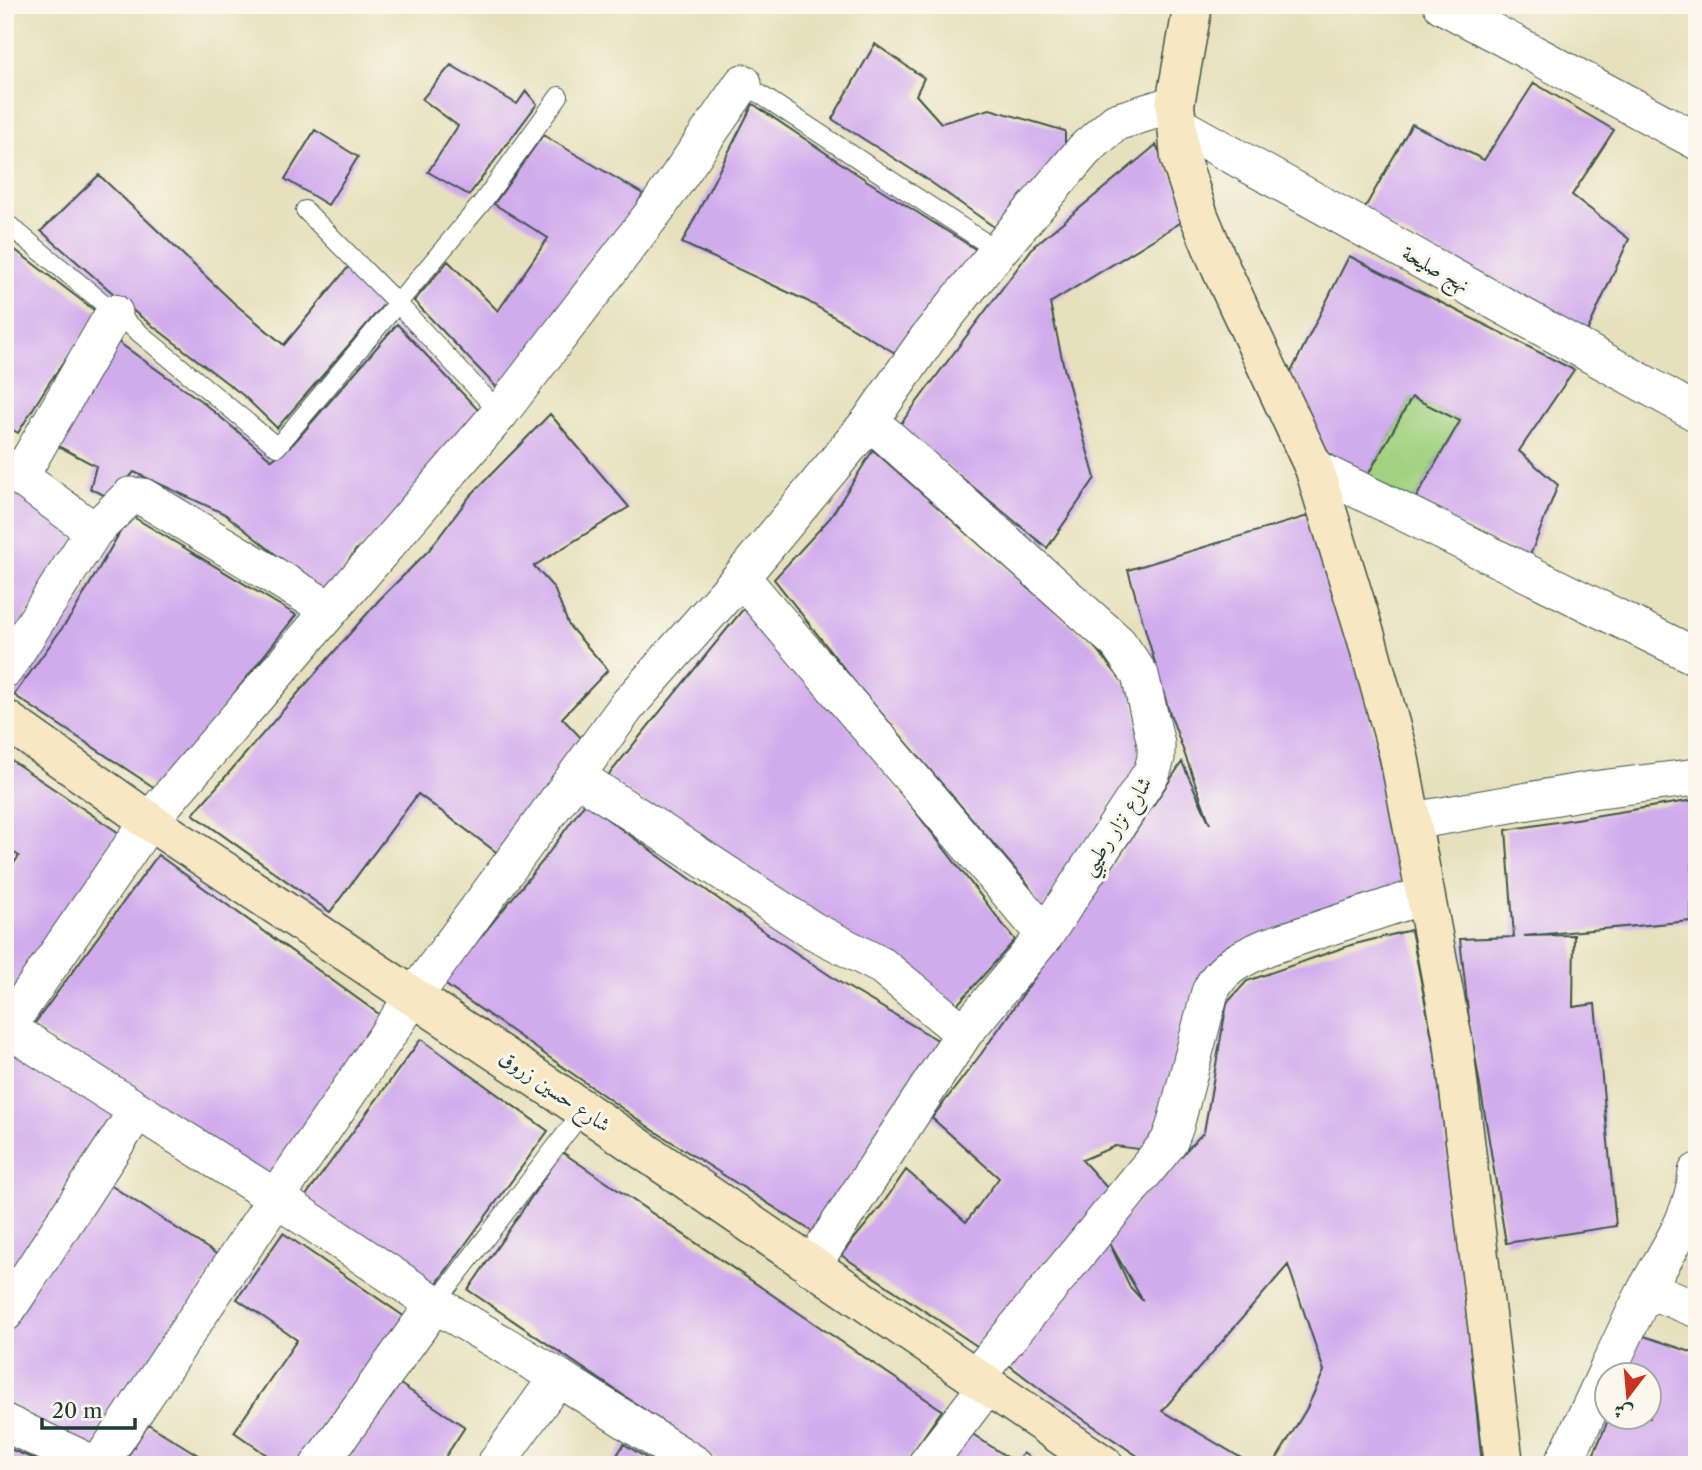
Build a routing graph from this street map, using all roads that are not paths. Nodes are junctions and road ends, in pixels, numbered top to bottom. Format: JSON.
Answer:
{"nodes":[{"id":1,"x":1193,"y":5,"type":"edge"},
{"id":2,"x":1442,"y":5,"type":"edge"},
{"id":3,"x":743,"y":83,"type":"joint"},
{"id":4,"x":559,"y":96,"type":"dead end"},
{"id":5,"x":1175,"y":114,"type":"junction"},
{"id":6,"x":1697,"y":141,"type":"edge"},
{"id":7,"x":305,"y":210,"type":"dead end"},
{"id":8,"x":10,"y":226,"type":"dead end"},
{"id":9,"x":998,"y":251,"type":"junction"},
{"id":10,"x":397,"y":303,"type":"junction"},
{"id":11,"x":114,"y":313,"type":"junction"},
{"id":12,"x":500,"y":413,"type":"junction"},
{"id":13,"x":1697,"y":413,"type":"edge"},
{"id":14,"x":870,"y":421,"type":"junction"},
{"id":15,"x":1314,"y":468,"type":"junction"},
{"id":16,"x":12,"y":471,"type":"edge"},
{"id":17,"x":94,"y":531,"type":"junction"},
{"id":18,"x":741,"y":577,"type":"junction"},
{"id":19,"x":329,"y":609,"type":"junction"},
{"id":20,"x":1697,"y":657,"type":"edge"},
{"id":21,"x":5,"y":669,"type":"edge"},
{"id":22,"x":5,"y":719,"type":"edge"},
{"id":23,"x":576,"y":776,"type":"junction"},
{"id":24,"x":1697,"y":777,"type":"edge"},
{"id":25,"x":149,"y":821,"type":"junction"},
{"id":26,"x":1413,"y":821,"type":"junction"},
{"id":27,"x":1425,"y":895,"type":"junction"},
{"id":28,"x":1045,"y":935,"type":"junction"},
{"id":29,"x":414,"y":996,"type":"junction"},
{"id":30,"x":6,"y":1029,"type":"edge"},
{"id":31,"x":964,"y":1033,"type":"junction"},
{"id":32,"x":584,"y":1110,"type":"junction"},
{"id":33,"x":137,"y":1111,"type":"junction"},
{"id":34,"x":1697,"y":1172,"type":"edge"},
{"id":35,"x":276,"y":1198,"type":"junction"},
{"id":36,"x":811,"y":1267,"type":"junction"},
{"id":37,"x":1647,"y":1289,"type":"junction"},
{"id":38,"x":435,"y":1304,"type":"junction"},
{"id":39,"x":1697,"y":1310,"type":"edge"},
{"id":40,"x":5,"y":1313,"type":"edge"},
{"id":41,"x":558,"y":1377,"type":"junction"},
{"id":42,"x":981,"y":1382,"type":"junction"},
{"id":43,"x":5,"y":1423,"type":"edge"},
{"id":44,"x":97,"y":1465,"type":"edge"},
{"id":45,"x":319,"y":1465,"type":"edge"},
{"id":46,"x":495,"y":1465,"type":"edge"},
{"id":47,"x":696,"y":1465,"type":"edge"},
{"id":48,"x":926,"y":1465,"type":"edge"},
{"id":49,"x":1104,"y":1465,"type":"edge"},
{"id":50,"x":1504,"y":1465,"type":"edge"},
{"id":51,"x":1562,"y":1465,"type":"edge"}],
"edges":[{"from":1,"to":5,"type":"street"},
{"from":2,"to":6,"type":"street"},
{"from":3,"to":9,"type":"lane"},
{"from":3,"to":12,"type":"street"},
{"from":4,"to":10,"type":"lane"},
{"from":5,"to":9,"type":"street"},
{"from":5,"to":13,"type":"street","name":"نهج صليحة"},
{"from":5,"to":15,"type":"street"},
{"from":7,"to":10,"type":"lane"},
{"from":8,"to":11,"type":"lane"},
{"from":9,"to":14,"type":"street"},
{"from":10,"to":11,"type":"lane"},
{"from":10,"to":12,"type":"lane"},
{"from":11,"to":16,"type":"street"},
{"from":12,"to":19,"type":"street"},
{"from":14,"to":18,"type":"street"},
{"from":14,"to":28,"type":"street","name":"شارع نزار رطيبي"},
{"from":15,"to":20,"type":"street"},
{"from":15,"to":26,"type":"street"},
{"from":16,"to":17,"type":"street"},
{"from":17,"to":19,"type":"street"},
{"from":17,"to":21,"type":"street"},
{"from":18,"to":23,"type":"street"},
{"from":18,"to":28,"type":"street"},
{"from":19,"to":25,"type":"street"},
{"from":22,"to":25,"type":"street","name":"شارع حسين زروق"},
{"from":23,"to":29,"type":"street"},
{"from":23,"to":31,"type":"street"},
{"from":24,"to":26,"type":"street"},
{"from":25,"to":29,"type":"street","name":"شارع حسين زروق"},
{"from":25,"to":30,"type":"street"},
{"from":26,"to":27,"type":"street"},
{"from":27,"to":42,"type":"street"},
{"from":27,"to":50,"type":"street"},
{"from":28,"to":31,"type":"street","name":"شارع نزار رطيبي"},
{"from":29,"to":32,"type":"street","name":"شارع حسين زروق"},
{"from":29,"to":35,"type":"street"},
{"from":30,"to":33,"type":"street"},
{"from":31,"to":36,"type":"street","name":"شارع نزار رطيبي"},
{"from":32,"to":36,"type":"street","name":"شارع حسين زروق"},
{"from":32,"to":38,"type":"lane"},
{"from":33,"to":35,"type":"street"},
{"from":33,"to":40,"type":"street"},
{"from":34,"to":37,"type":"street"},
{"from":35,"to":38,"type":"street"},
{"from":35,"to":44,"type":"street"},
{"from":36,"to":42,"type":"street","name":"شارع حسين زروق"},
{"from":37,"to":39,"type":"street"},
{"from":37,"to":51,"type":"street"},
{"from":38,"to":41,"type":"street"},
{"from":38,"to":45,"type":"street"},
{"from":41,"to":46,"type":"street"},
{"from":41,"to":47,"type":"street"},
{"from":42,"to":48,"type":"street"},
{"from":42,"to":49,"type":"street","name":"شارع حسين زروق"},
{"from":43,"to":44,"type":"street"}]}
